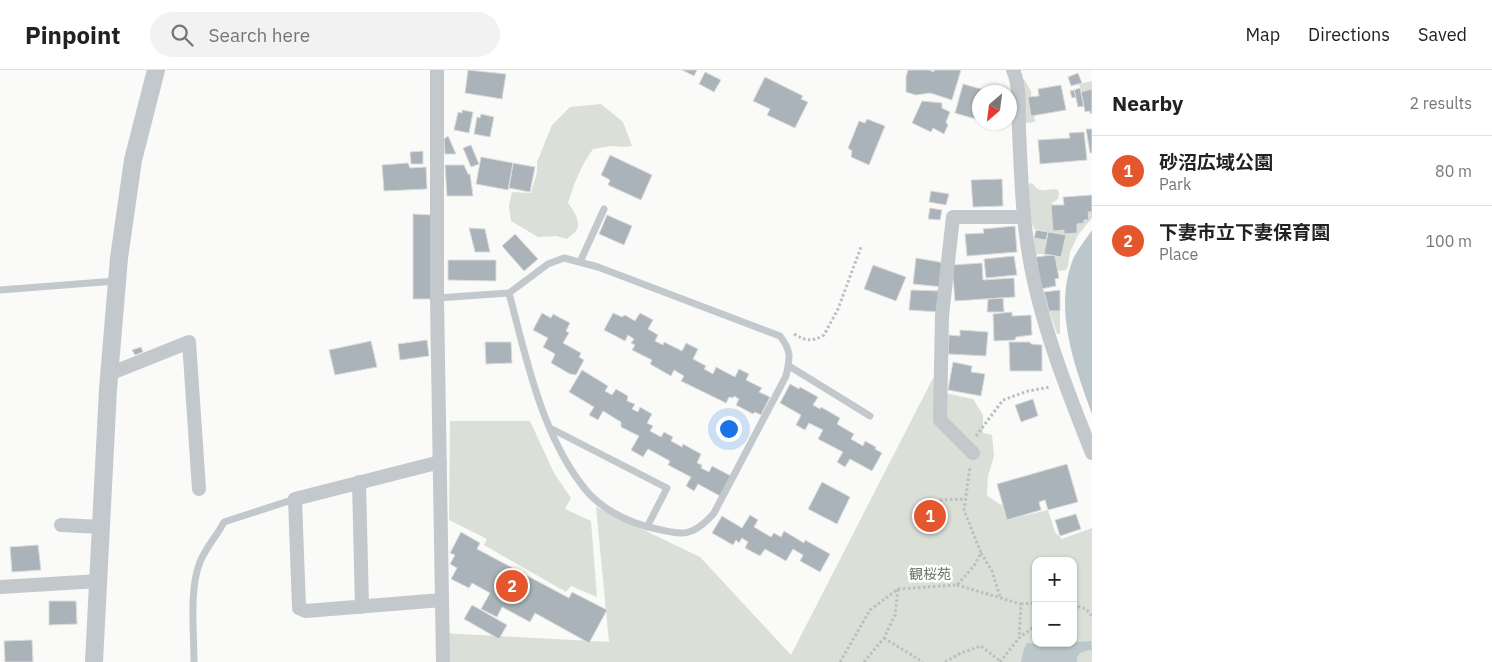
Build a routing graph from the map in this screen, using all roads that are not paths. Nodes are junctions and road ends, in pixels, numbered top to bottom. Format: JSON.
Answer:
{"nodes":[{"id":1,"x":156,"y":70,"type":"edge"},
{"id":2,"x":437,"y":70,"type":"edge"},
{"id":3,"x":1013,"y":70,"type":"edge"},
{"id":4,"x":604,"y":209,"type":"dead end"},
{"id":5,"x":1024,"y":217,"type":"junction"},
{"id":6,"x":580,"y":262,"type":"junction"},
{"id":7,"x":116,"y":281,"type":"junction"},
{"id":8,"x":0,"y":290,"type":"edge"},
{"id":9,"x":509,"y":293,"type":"junction"},
{"id":10,"x":437,"y":298,"type":"junction"},
{"id":11,"x":788,"y":366,"type":"junction"},
{"id":12,"x":109,"y":374,"type":"junction"},
{"id":13,"x":870,"y":416,"type":"dead end"},
{"id":14,"x":550,"y":428,"type":"junction"},
{"id":15,"x":972,"y":453,"type":"road end"},
{"id":16,"x":1092,"y":453,"type":"edge"},
{"id":17,"x":440,"y":462,"type":"junction"},
{"id":18,"x":359,"y":482,"type":"junction"},
{"id":19,"x":199,"y":489,"type":"dead end"},
{"id":20,"x":295,"y":499,"type":"junction"},
{"id":21,"x":61,"y":525,"type":"dead end"},
{"id":22,"x":101,"y":527,"type":"junction"},
{"id":23,"x":647,"y":527,"type":"junction"},
{"id":24,"x":99,"y":581,"type":"junction"},
{"id":25,"x":0,"y":587,"type":"edge"},
{"id":26,"x":442,"y":600,"type":"junction"},
{"id":27,"x":362,"y":607,"type":"junction"},
{"id":28,"x":94,"y":662,"type":"edge"},
{"id":29,"x":194,"y":662,"type":"edge"},
{"id":30,"x":443,"y":662,"type":"edge"}],
"edges":[{"from":1,"to":7,"type":"street"},
{"from":2,"to":10,"type":"street"},
{"from":3,"to":5,"type":"street"},
{"from":4,"to":6,"type":"lane"},
{"from":5,"to":15,"type":"street"},
{"from":5,"to":16,"type":"street"},
{"from":6,"to":9,"type":"lane"},
{"from":6,"to":11,"type":"lane"},
{"from":7,"to":8,"type":"lane"},
{"from":7,"to":12,"type":"street"},
{"from":9,"to":10,"type":"lane"},
{"from":9,"to":14,"type":"lane"},
{"from":10,"to":17,"type":"street"},
{"from":11,"to":13,"type":"lane"},
{"from":11,"to":23,"type":"lane"},
{"from":12,"to":19,"type":"street"},
{"from":12,"to":22,"type":"street"},
{"from":14,"to":23,"type":"lane"},
{"from":14,"to":23,"type":"lane"},
{"from":17,"to":18,"type":"street"},
{"from":17,"to":26,"type":"street"},
{"from":18,"to":20,"type":"street"},
{"from":18,"to":27,"type":"street"},
{"from":20,"to":27,"type":"street"},
{"from":20,"to":29,"type":"lane"},
{"from":21,"to":22,"type":"street"},
{"from":22,"to":24,"type":"street"},
{"from":24,"to":25,"type":"street"},
{"from":24,"to":28,"type":"street"},
{"from":26,"to":27,"type":"street"},
{"from":26,"to":30,"type":"street"}]}
